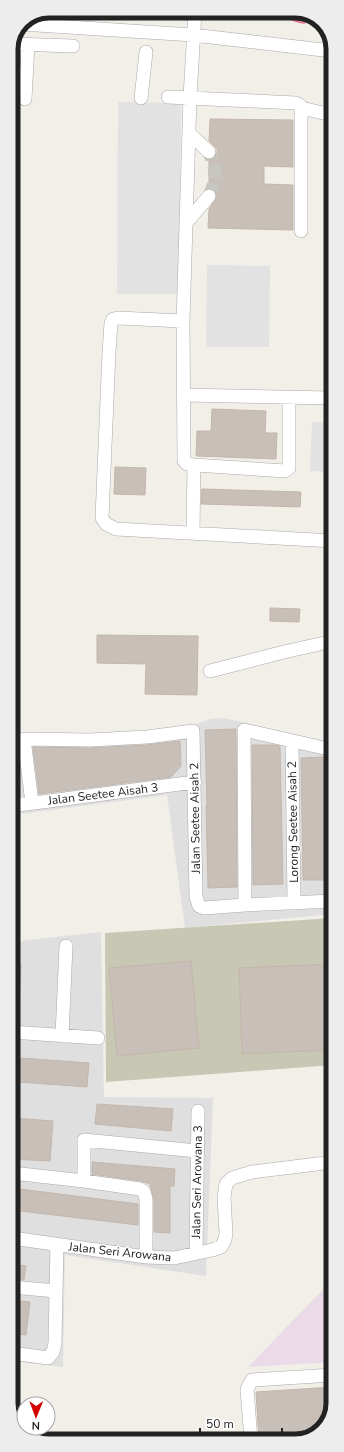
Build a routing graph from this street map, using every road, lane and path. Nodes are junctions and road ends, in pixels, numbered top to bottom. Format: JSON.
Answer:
{"nodes":[{"id":1,"x":194,"y":18,"type":"edge"},
{"id":2,"x":30,"y":25,"type":"edge"},
{"id":3,"x":193,"y":35,"type":"junction"},
{"id":4,"x":19,"y":44,"type":"edge"},
{"id":5,"x":28,"y":45,"type":"junction"},
{"id":6,"x":73,"y":46,"type":"dead end"},
{"id":7,"x":326,"y":50,"type":"edge"},
{"id":8,"x":146,"y":52,"type":"dead end"},
{"id":9,"x":168,"y":97,"type":"dead end"},
{"id":10,"x":190,"y":97,"type":"junction"},
{"id":11,"x":141,"y":98,"type":"dead end"},
{"id":12,"x":25,"y":99,"type":"dead end"},
{"id":13,"x":301,"y":108,"type":"junction"},
{"id":14,"x":326,"y":114,"type":"edge"},
{"id":15,"x":189,"y":133,"type":"junction"},
{"id":16,"x":209,"y":152,"type":"tunnel mouth"},
{"id":17,"x":209,"y":196,"type":"tunnel mouth"},
{"id":18,"x":187,"y":222,"type":"junction"},
{"id":19,"x":301,"y":231,"type":"dead end"},
{"id":20,"x":183,"y":321,"type":"junction"},
{"id":21,"x":184,"y":395,"type":"junction"},
{"id":22,"x":290,"y":397,"type":"junction"},
{"id":23,"x":326,"y":398,"type":"edge"},
{"id":24,"x":194,"y":465,"type":"junction"},
{"id":25,"x":193,"y":533,"type":"junction"},
{"id":26,"x":326,"y":541,"type":"edge"},
{"id":27,"x":326,"y":643,"type":"edge"},
{"id":28,"x":210,"y":671,"type":"dead end"},
{"id":29,"x":292,"y":742,"type":"junction"},
{"id":30,"x":326,"y":749,"type":"edge"},
{"id":31,"x":195,"y":782,"type":"junction"},
{"id":32,"x":32,"y":803,"type":"junction"},
{"id":33,"x":18,"y":805,"type":"edge"},
{"id":34,"x":326,"y":901,"type":"edge"},
{"id":35,"x":294,"y":903,"type":"junction"},
{"id":36,"x":245,"y":905,"type":"junction"},
{"id":37,"x":66,"y":946,"type":"dead end"},
{"id":38,"x":18,"y":1032,"type":"edge"},
{"id":39,"x":62,"y":1036,"type":"junction"},
{"id":40,"x":98,"y":1038,"type":"dead end"},
{"id":41,"x":198,"y":1112,"type":"dead end"},
{"id":42,"x":197,"y":1151,"type":"junction"},
{"id":43,"x":326,"y":1163,"type":"edge"},
{"id":44,"x":18,"y":1174,"type":"edge"},
{"id":45,"x":84,"y":1180,"type":"junction"},
{"id":46,"x":18,"y":1239,"type":"edge"},
{"id":47,"x":57,"y":1245,"type":"junction"},
{"id":48,"x":196,"y":1254,"type":"junction"},
{"id":49,"x":146,"y":1257,"type":"junction"},
{"id":50,"x":18,"y":1288,"type":"edge"},
{"id":51,"x":56,"y":1291,"type":"junction"},
{"id":52,"x":18,"y":1355,"type":"edge"},
{"id":53,"x":326,"y":1375,"type":"edge"},
{"id":54,"x":251,"y":1434,"type":"edge"}],
"edges":[{"from":1,"to":3,"type":"street"},
{"from":2,"to":3,"type":"street"},
{"from":3,"to":7,"type":"street"},
{"from":3,"to":10,"type":"street"},
{"from":4,"to":5,"type":"street"},
{"from":5,"to":6,"type":"street"},
{"from":5,"to":12,"type":"street"},
{"from":8,"to":11,"type":"street"},
{"from":9,"to":10,"type":"street"},
{"from":10,"to":13,"type":"street"},
{"from":10,"to":15,"type":"street"},
{"from":13,"to":14,"type":"street"},
{"from":13,"to":19,"type":"street"},
{"from":15,"to":16,"type":"street"},
{"from":15,"to":18,"type":"street"},
{"from":17,"to":18,"type":"street"},
{"from":18,"to":20,"type":"street"},
{"from":20,"to":21,"type":"street"},
{"from":20,"to":25,"type":"street"},
{"from":21,"to":22,"type":"street"},
{"from":21,"to":24,"type":"street"},
{"from":22,"to":23,"type":"street"},
{"from":22,"to":24,"type":"street"},
{"from":24,"to":25,"type":"street"},
{"from":25,"to":26,"type":"street"},
{"from":27,"to":28,"type":"street"},
{"from":29,"to":30,"type":"street"},
{"from":29,"to":35,"type":"street","name":"Lorong Seetee Aisah 2"},
{"from":29,"to":36,"type":"street"},
{"from":31,"to":32,"type":"street","name":"Jalan Seetee Aisah 3"},
{"from":31,"to":32,"type":"street","name":"Jalan Seetee Aisah 2"},
{"from":31,"to":36,"type":"street","name":"Jalan Seetee Aisah 2"},
{"from":32,"to":33,"type":"street","name":"Jalan Seetee Aisah 3"},
{"from":34,"to":35,"type":"street"},
{"from":35,"to":36,"type":"street"},
{"from":37,"to":39,"type":"street"},
{"from":38,"to":39,"type":"street"},
{"from":39,"to":40,"type":"street"},
{"from":41,"to":42,"type":"street","name":"Jalan Seri Arowana 3"},
{"from":42,"to":45,"type":"street"},
{"from":42,"to":48,"type":"street","name":"Jalan Seri Arowana 3"},
{"from":43,"to":48,"type":"street","name":"Jalan Seri Arowana"},
{"from":44,"to":45,"type":"street"},
{"from":45,"to":49,"type":"street"},
{"from":46,"to":47,"type":"street","name":"Jalan Seri Arowana"},
{"from":47,"to":49,"type":"street","name":"Jalan Seri Arowana"},
{"from":47,"to":51,"type":"street"},
{"from":48,"to":49,"type":"street","name":"Jalan Seri Arowana"},
{"from":50,"to":51,"type":"street"},
{"from":51,"to":52,"type":"street"},
{"from":53,"to":54,"type":"street"}]}
